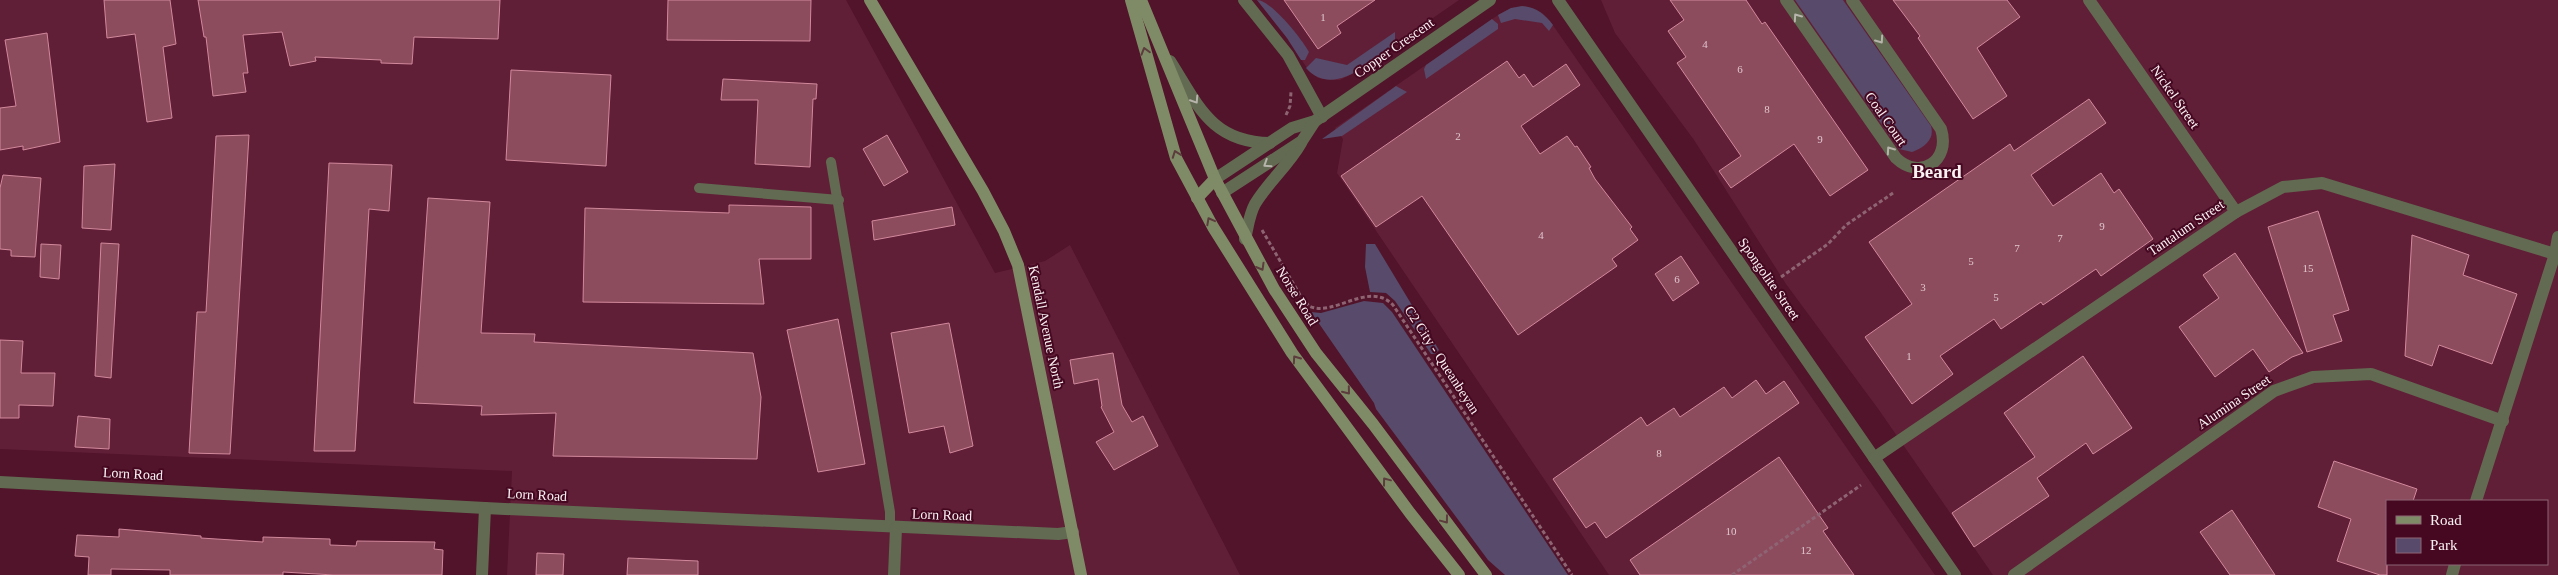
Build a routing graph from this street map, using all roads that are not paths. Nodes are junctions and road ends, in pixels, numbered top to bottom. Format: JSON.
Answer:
{"nodes":[{"id":1,"x":870,"y":0,"type":"edge"},
{"id":2,"x":1131,"y":0,"type":"edge"},
{"id":3,"x":1140,"y":0,"type":"edge"},
{"id":4,"x":1244,"y":0,"type":"edge"},
{"id":5,"x":1490,"y":0,"type":"edge"},
{"id":6,"x":1558,"y":0,"type":"edge"},
{"id":7,"x":1786,"y":0,"type":"edge"},
{"id":8,"x":1852,"y":0,"type":"edge"},
{"id":9,"x":2089,"y":0,"type":"edge"},
{"id":10,"x":1159,"y":44,"type":"junction"},
{"id":11,"x":1318,"y":119,"type":"junction"},
{"id":12,"x":1302,"y":141,"type":"junction"},
{"id":13,"x":1270,"y":143,"type":"junction"},
{"id":14,"x":831,"y":162,"type":"dead end"},
{"id":15,"x":1215,"y":179,"type":"junction"},
{"id":16,"x":700,"y":188,"type":"dead end"},
{"id":17,"x":1222,"y":193,"type":"junction"},
{"id":18,"x":1198,"y":199,"type":"junction"},
{"id":19,"x":839,"y":200,"type":"junction"},
{"id":20,"x":2236,"y":212,"type":"junction"},
{"id":21,"x":2558,"y":236,"type":"edge"},
{"id":22,"x":1245,"y":239,"type":"junction"},
{"id":23,"x":2555,"y":254,"type":"junction"},
{"id":24,"x":2503,"y":421,"type":"junction"},
{"id":25,"x":1874,"y":458,"type":"junction"},
{"id":26,"x":0,"y":482,"type":"edge"},
{"id":27,"x":2476,"y":500,"type":"edge"},
{"id":28,"x":485,"y":508,"type":"junction"},
{"id":29,"x":893,"y":527,"type":"junction"},
{"id":30,"x":1073,"y":532,"type":"junction"},
{"id":31,"x":1486,"y":573,"type":"edge"},
{"id":32,"x":482,"y":575,"type":"edge"},
{"id":33,"x":894,"y":575,"type":"edge"},
{"id":34,"x":1081,"y":575,"type":"edge"},
{"id":35,"x":1459,"y":575,"type":"edge"},
{"id":36,"x":1955,"y":575,"type":"edge"},
{"id":37,"x":2014,"y":575,"type":"edge"}],
"edges":[{"from":1,"to":30,"type":"main road","name":"Kendall Avenue North"},
{"from":18,"to":2,"type":"main road","one_way":true},
{"from":3,"to":10,"type":"main road","name":"Norse Road"},
{"from":4,"to":11,"type":"street"},
{"from":5,"to":11,"type":"street","name":"Copper Crescent"},
{"from":6,"to":25,"type":"street","name":"Spongolite Street"},
{"from":8,"to":7,"type":"street","name":"Coal Court","one_way":true},
{"from":9,"to":20,"type":"street","name":"Nickel Street"},
{"from":10,"to":13,"type":"street","one_way":true},
{"from":10,"to":15,"type":"main road","name":"Norse Road"},
{"from":11,"to":12,"type":"street","name":"Copper Crescent"},
{"from":11,"to":13,"type":"street","name":"Copper Crescent"},
{"from":12,"to":17,"type":"street","name":"Copper Crescent","one_way":true},
{"from":12,"to":22,"type":"street"},
{"from":13,"to":15,"type":"street","name":"Copper Crescent"},
{"from":14,"to":19,"type":"lane"},
{"from":15,"to":17,"type":"main road","name":"Norse Road"},
{"from":15,"to":18,"type":"main road"},
{"from":16,"to":19,"type":"lane"},
{"from":17,"to":18,"type":"main road"},
{"from":17,"to":22,"type":"main road","name":"Norse Road"},
{"from":35,"to":18,"type":"main road","one_way":true},
{"from":19,"to":29,"type":"lane"},
{"from":20,"to":23,"type":"street","name":"Tantalum Street"},
{"from":20,"to":25,"type":"street","name":"Tantalum Street"},
{"from":21,"to":23,"type":"street"},
{"from":22,"to":31,"type":"main road","name":"Norse Road","one_way":true},
{"from":23,"to":24,"type":"street"},
{"from":24,"to":27,"type":"street"},
{"from":24,"to":37,"type":"street","name":"Alumina Street"},
{"from":25,"to":36,"type":"street","name":"Spongolite Street"},
{"from":26,"to":28,"type":"street","name":"Lorn Road"},
{"from":28,"to":29,"type":"street","name":"Lorn Road"},
{"from":28,"to":32,"type":"street"},
{"from":29,"to":30,"type":"street","name":"Lorn Road"},
{"from":29,"to":33,"type":"street"},
{"from":30,"to":34,"type":"main road","name":"Kendall Avenue North"}]}
